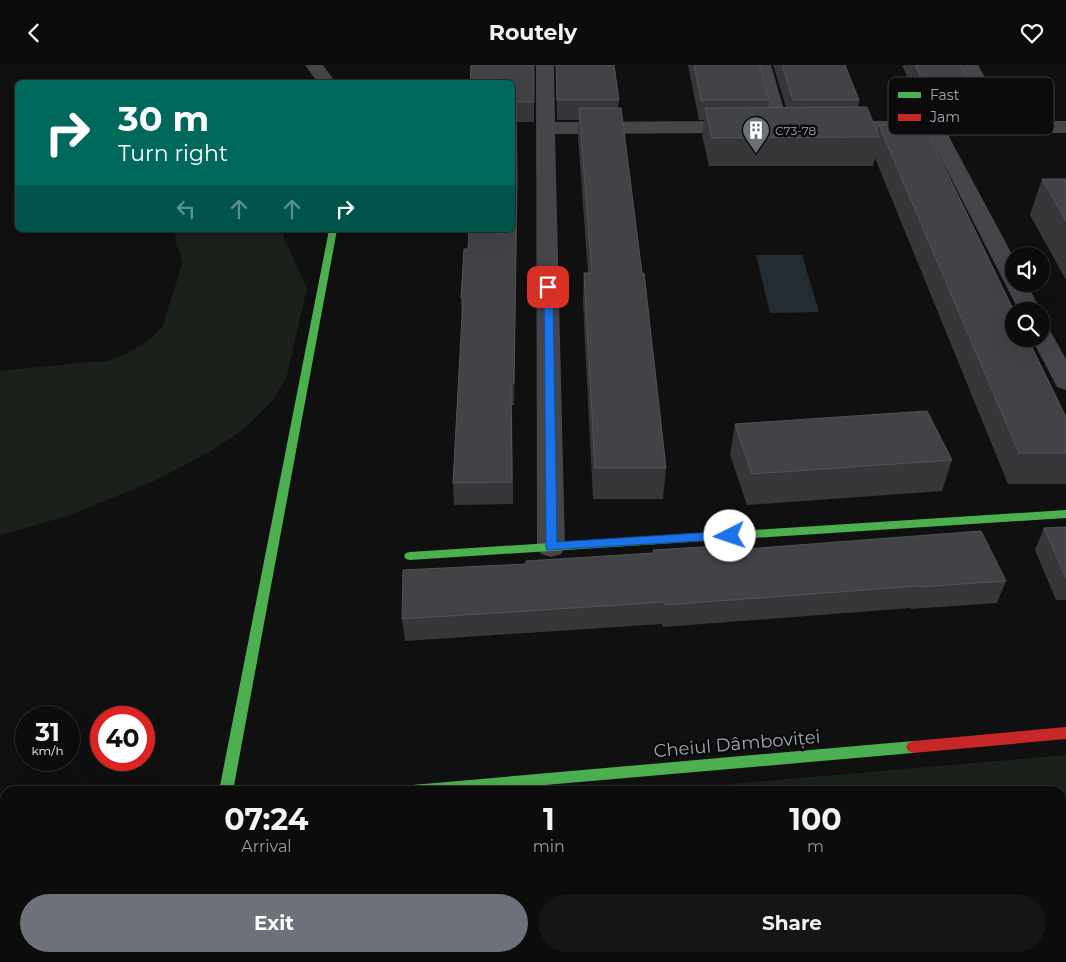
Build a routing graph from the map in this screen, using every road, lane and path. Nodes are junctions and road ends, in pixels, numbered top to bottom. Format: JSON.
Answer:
{"nodes":[{"id":1,"x":314,"y":65,"type":"edge"},
{"id":2,"x":545,"y":65,"type":"edge"},
{"id":3,"x":762,"y":65,"type":"edge"},
{"id":4,"x":969,"y":65,"type":"edge"},
{"id":5,"x":976,"y":77,"type":"edge"},
{"id":6,"x":325,"y":80,"type":"edge"},
{"id":7,"x":780,"y":127,"type":"junction"},
{"id":8,"x":799,"y":127,"type":"edge"},
{"id":9,"x":819,"y":127,"type":"edge"},
{"id":10,"x":888,"y":127,"type":"edge"},
{"id":11,"x":547,"y":128,"type":"junction"},
{"id":12,"x":939,"y":135,"type":"edge"},
{"id":13,"x":333,"y":232,"type":"edge"},
{"id":14,"x":1005,"y":263,"type":"edge"},
{"id":15,"x":1048,"y":347,"type":"edge"},
{"id":16,"x":1066,"y":382,"type":"edge"},
{"id":17,"x":1066,"y":514,"type":"edge"},
{"id":18,"x":552,"y":547,"type":"junction"},
{"id":19,"x":410,"y":556,"type":"dead end"},
{"id":20,"x":1066,"y":733,"type":"edge"},
{"id":21,"x":227,"y":786,"type":"edge"},
{"id":22,"x":468,"y":786,"type":"edge"}],
"edges":[{"from":1,"to":6,"type":"street"},
{"from":2,"to":11,"type":"street"},
{"from":3,"to":7,"type":"street"},
{"from":4,"to":5,"type":"street"},
{"from":7,"to":8,"type":"street"},
{"from":7,"to":11,"type":"street"},
{"from":9,"to":10,"type":"street"},
{"from":11,"to":18,"type":"street"},
{"from":12,"to":14,"type":"street"},
{"from":13,"to":21,"type":"street"},
{"from":15,"to":16,"type":"street"},
{"from":17,"to":18,"type":"street"},
{"from":18,"to":19,"type":"street"},
{"from":20,"to":22,"type":"street","name":"Cheiul Dâmboviței"}]}
